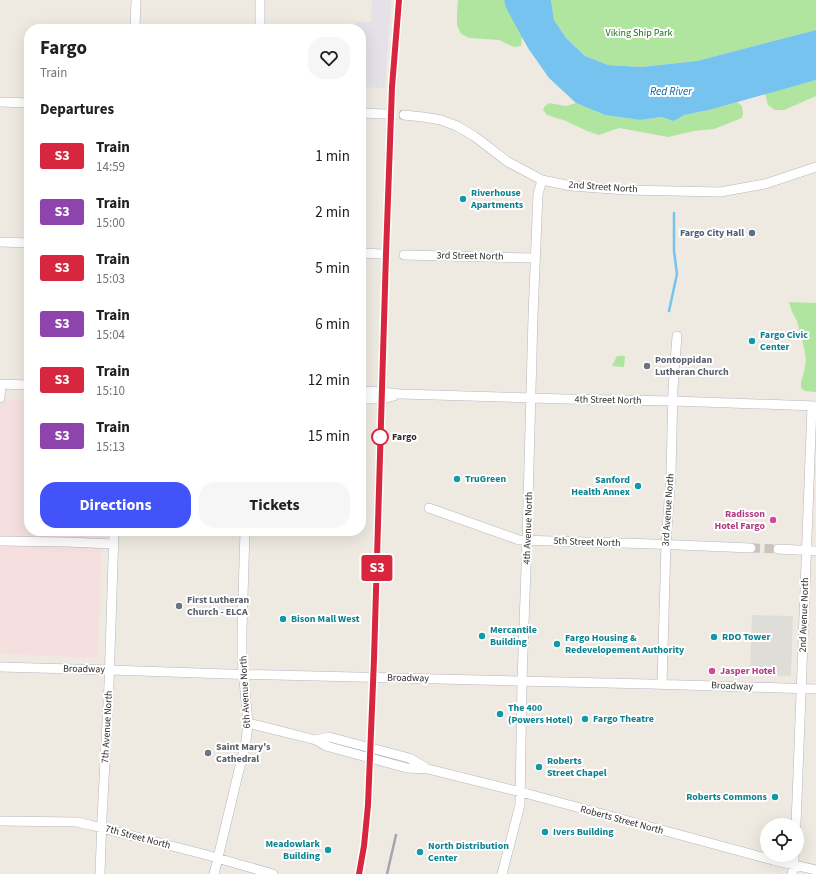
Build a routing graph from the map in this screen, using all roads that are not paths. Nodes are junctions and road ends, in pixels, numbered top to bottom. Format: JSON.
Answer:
{"nodes":[{"id":1,"x":136,"y":0,"type":"edge"},
{"id":2,"x":260,"y":0,"type":"edge"},
{"id":3,"x":135,"y":24,"type":"edge"},
{"id":4,"x":260,"y":24,"type":"edge"},
{"id":5,"x":0,"y":102,"type":"edge"},
{"id":6,"x":24,"y":103,"type":"edge"},
{"id":7,"x":366,"y":113,"type":"edge"},
{"id":8,"x":386,"y":114,"type":"tunnel mouth"},
{"id":9,"x":404,"y":115,"type":"tunnel mouth"},
{"id":10,"x":816,"y":166,"type":"edge"},
{"id":11,"x":542,"y":180,"type":"junction"},
{"id":12,"x":0,"y":242,"type":"edge"},
{"id":13,"x":24,"y":243,"type":"edge"},
{"id":14,"x":366,"y":253,"type":"edge"},
{"id":15,"x":382,"y":254,"type":"dead end"},
{"id":16,"x":404,"y":255,"type":"dead end"},
{"id":17,"x":535,"y":258,"type":"junction"},
{"id":18,"x":677,"y":336,"type":"dead end"},
{"id":19,"x":0,"y":384,"type":"edge"},
{"id":20,"x":24,"y":385,"type":"edge"},
{"id":21,"x":366,"y":391,"type":"edge"},
{"id":22,"x":400,"y":394,"type":"junction"},
{"id":23,"x":0,"y":398,"type":"edge"},
{"id":24,"x":531,"y":398,"type":"junction"},
{"id":25,"x":366,"y":399,"type":"edge"},
{"id":26,"x":673,"y":401,"type":"junction"},
{"id":27,"x":814,"y":406,"type":"edge"},
{"id":28,"x":429,"y":508,"type":"dead end"},
{"id":29,"x":114,"y":536,"type":"edge"},
{"id":30,"x":245,"y":536,"type":"edge"},
{"id":31,"x":527,"y":540,"type":"junction"},
{"id":32,"x":0,"y":541,"type":"edge"},
{"id":33,"x":113,"y":544,"type":"junction"},
{"id":34,"x":666,"y":544,"type":"junction"},
{"id":35,"x":751,"y":548,"type":"tunnel mouth"},
{"id":36,"x":778,"y":549,"type":"tunnel mouth"},
{"id":37,"x":806,"y":550,"type":"junction"},
{"id":38,"x":816,"y":551,"type":"edge"},
{"id":39,"x":0,"y":667,"type":"edge"},
{"id":40,"x":110,"y":670,"type":"junction"},
{"id":41,"x":244,"y":674,"type":"junction"},
{"id":42,"x":522,"y":681,"type":"junction"},
{"id":43,"x":662,"y":684,"type":"junction"},
{"id":44,"x":801,"y":688,"type":"junction"},
{"id":45,"x":816,"y":689,"type":"edge"},
{"id":46,"x":248,"y":723,"type":"junction"},
{"id":47,"x":521,"y":792,"type":"junction"},
{"id":48,"x":796,"y":818,"type":"edge"},
{"id":49,"x":0,"y":821,"type":"edge"},
{"id":50,"x":101,"y":827,"type":"junction"},
{"id":51,"x":218,"y":858,"type":"junction"},
{"id":52,"x":794,"y":865,"type":"junction"},
{"id":53,"x":816,"y":870,"type":"edge"},
{"id":54,"x":100,"y":874,"type":"edge"},
{"id":55,"x":214,"y":874,"type":"edge"},
{"id":56,"x":273,"y":874,"type":"edge"},
{"id":57,"x":502,"y":874,"type":"edge"},
{"id":58,"x":792,"y":874,"type":"edge"}],
"edges":[{"from":1,"to":3,"type":"street"},
{"from":2,"to":4,"type":"street"},
{"from":5,"to":6,"type":"street"},
{"from":7,"to":8,"type":"street"},
{"from":9,"to":11,"type":"street","name":"2nd Street North"},
{"from":10,"to":11,"type":"street","name":"2nd Street North"},
{"from":11,"to":17,"type":"street","name":"4th Avenue North"},
{"from":12,"to":13,"type":"street"},
{"from":14,"to":15,"type":"street"},
{"from":16,"to":17,"type":"street","name":"3rd Street North"},
{"from":17,"to":24,"type":"street","name":"4th Avenue North"},
{"from":18,"to":26,"type":"street","name":"3rd Avenue North"},
{"from":19,"to":20,"type":"street"},
{"from":19,"to":23,"type":"street"},
{"from":21,"to":22,"type":"street","name":"4th Street North"},
{"from":22,"to":24,"type":"street","name":"4th Street North"},
{"from":22,"to":25,"type":"street","name":"4th Street North"},
{"from":24,"to":26,"type":"street","name":"4th Street North"},
{"from":24,"to":31,"type":"street","name":"4th Avenue North"},
{"from":26,"to":27,"type":"street","name":"4th Street North"},
{"from":26,"to":34,"type":"street","name":"3rd Avenue North"},
{"from":27,"to":37,"type":"street","name":"2nd Avenue North"},
{"from":28,"to":31,"type":"street","name":"5th Street North"},
{"from":29,"to":33,"type":"street","name":"7th Avenue North"},
{"from":30,"to":41,"type":"street","name":"6th Avenue North"},
{"from":31,"to":34,"type":"street","name":"5th Street North"},
{"from":31,"to":42,"type":"street","name":"4th Avenue North"},
{"from":32,"to":33,"type":"street"},
{"from":33,"to":40,"type":"street","name":"7th Avenue North"},
{"from":34,"to":35,"type":"street","name":"5th Street North"},
{"from":34,"to":43,"type":"street","name":"3rd Avenue North"},
{"from":36,"to":37,"type":"street"},
{"from":37,"to":38,"type":"street"},
{"from":37,"to":44,"type":"street","name":"2nd Avenue North"},
{"from":39,"to":40,"type":"street","name":"Broadway"},
{"from":40,"to":41,"type":"street","name":"Broadway"},
{"from":40,"to":50,"type":"street","name":"7th Avenue North"},
{"from":41,"to":42,"type":"street","name":"Broadway"},
{"from":41,"to":46,"type":"street","name":"6th Avenue North"},
{"from":42,"to":43,"type":"street","name":"Broadway"},
{"from":42,"to":47,"type":"street","name":"4th Avenue North"},
{"from":43,"to":44,"type":"street","name":"Broadway"},
{"from":44,"to":45,"type":"street","name":"Broadway"},
{"from":44,"to":48,"type":"street","name":"2nd Avenue North"},
{"from":46,"to":47,"type":"street","name":"Roberts Street North"},
{"from":46,"to":51,"type":"street","name":"6th Avenue North"},
{"from":47,"to":52,"type":"street","name":"Roberts Street North"},
{"from":47,"to":57,"type":"street","name":"4th Avenue North"},
{"from":49,"to":50,"type":"street","name":"7th Street North"},
{"from":50,"to":51,"type":"street","name":"7th Street North"},
{"from":50,"to":54,"type":"street","name":"7th Avenue North"},
{"from":51,"to":55,"type":"street","name":"6th Avenue North"},
{"from":51,"to":56,"type":"street","name":"7th Street North"},
{"from":52,"to":53,"type":"street","name":"Roberts Street North"},
{"from":52,"to":58,"type":"street"}]}
